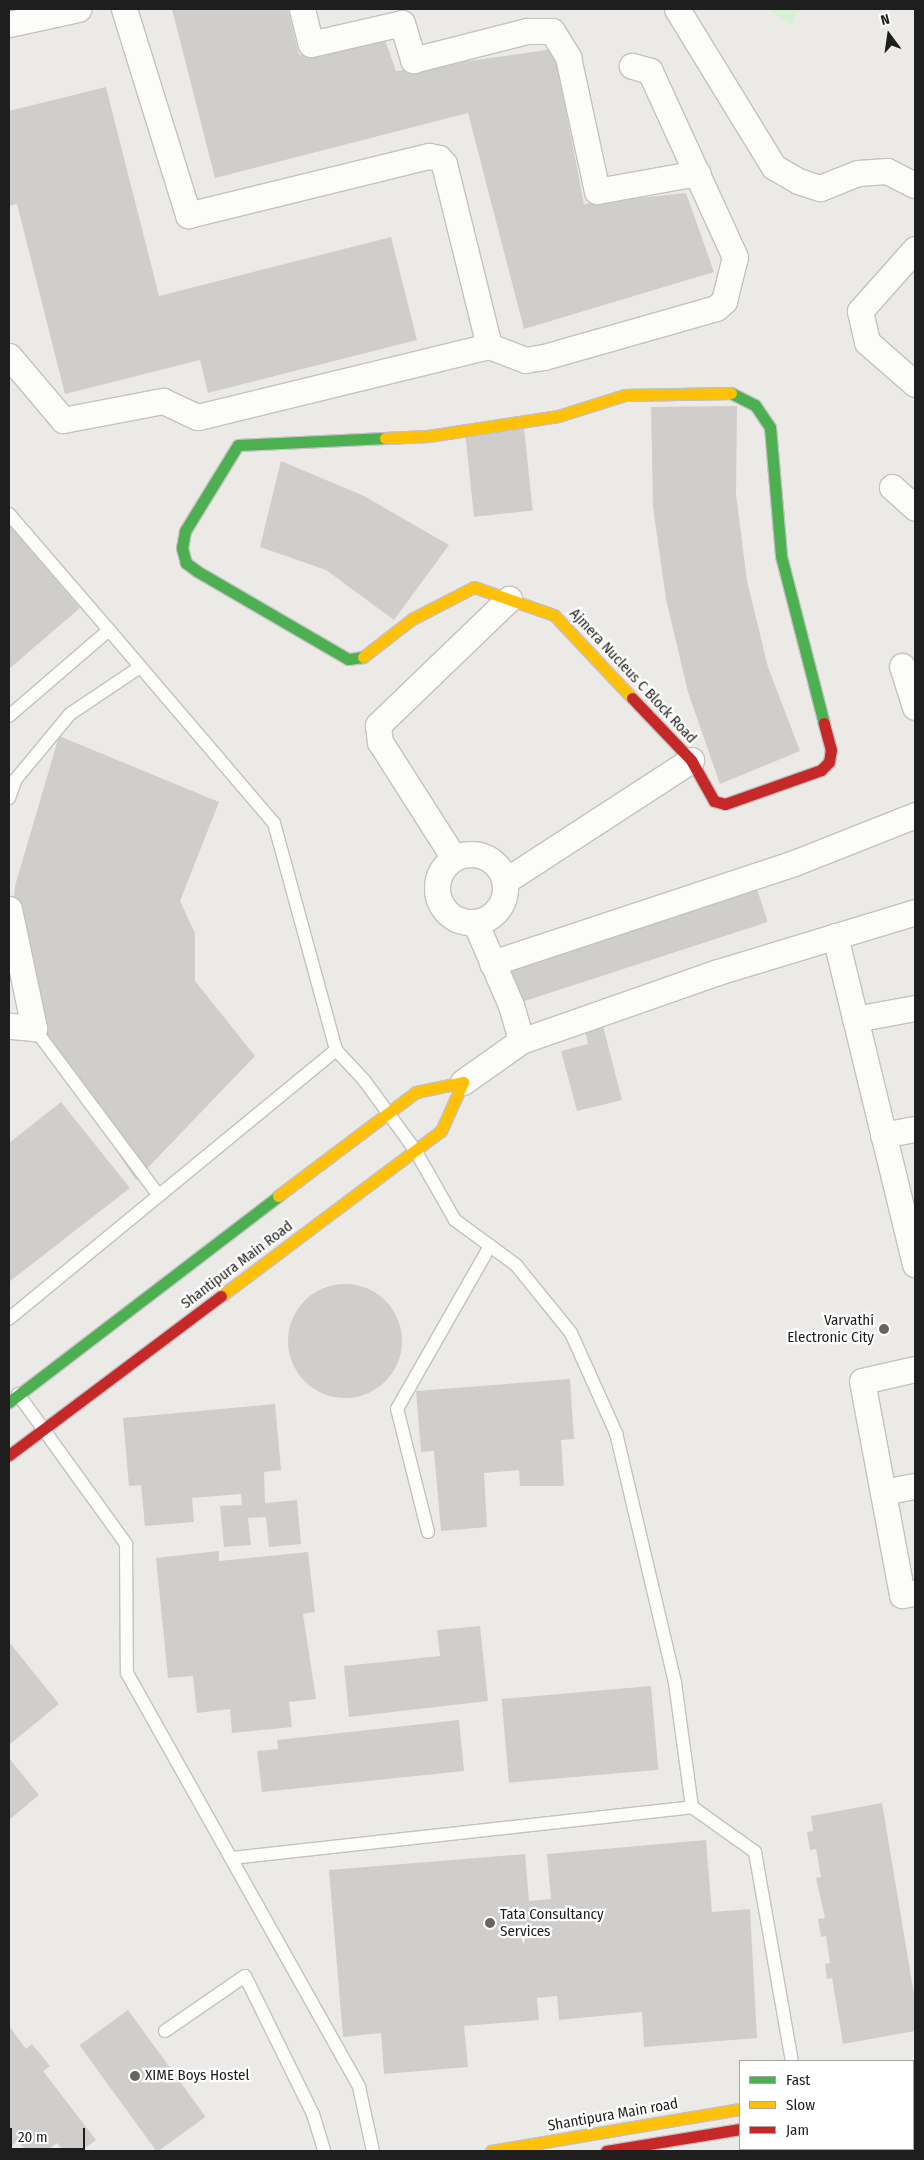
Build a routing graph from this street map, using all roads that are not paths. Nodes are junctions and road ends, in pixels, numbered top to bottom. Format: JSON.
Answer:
{"nodes":[{"id":1,"x":78,"y":9,"type":"edge"},
{"id":2,"x":124,"y":9,"type":"edge"},
{"id":3,"x":302,"y":9,"type":"edge"},
{"id":4,"x":677,"y":9,"type":"edge"},
{"id":5,"x":9,"y":24,"type":"edge"},
{"id":6,"x":632,"y":66,"type":"dead end"},
{"id":7,"x":696,"y":173,"type":"junction"},
{"id":8,"x":915,"y":185,"type":"edge"},
{"id":9,"x":915,"y":249,"type":"edge"},
{"id":10,"x":489,"y":346,"type":"junction"},
{"id":11,"x":9,"y":356,"type":"edge"},
{"id":12,"x":915,"y":384,"type":"edge"},
{"id":13,"x":892,"y":487,"type":"dead end"},
{"id":14,"x":915,"y":508,"type":"edge"},
{"id":15,"x":9,"y":514,"type":"edge"},
{"id":16,"x":509,"y":599,"type":"junction"},
{"id":17,"x":109,"y":630,"type":"junction"},
{"id":18,"x":902,"y":666,"type":"dead end"},
{"id":19,"x":140,"y":667,"type":"junction"},
{"id":20,"x":915,"y":707,"type":"edge"},
{"id":21,"x":9,"y":716,"type":"edge"},
{"id":22,"x":691,"y":760,"type":"junction"},
{"id":23,"x":9,"y":798,"type":"edge"},
{"id":24,"x":915,"y":815,"type":"edge"},
{"id":25,"x":454,"y":858,"type":"junction"},
{"id":26,"x":505,"y":881,"type":"junction"},
{"id":27,"x":9,"y":909,"type":"edge"},
{"id":28,"x":915,"y":912,"type":"edge"},
{"id":29,"x":475,"y":922,"type":"junction"},
{"id":30,"x":835,"y":936,"type":"junction"},
{"id":31,"x":492,"y":963,"type":"junction"},
{"id":32,"x":915,"y":1008,"type":"edge"},
{"id":33,"x":855,"y":1019,"type":"junction"},
{"id":34,"x":9,"y":1026,"type":"edge"},
{"id":35,"x":34,"y":1028,"type":"junction"},
{"id":36,"x":521,"y":1041,"type":"junction"},
{"id":37,"x":336,"y":1050,"type":"junction"},
{"id":38,"x":462,"y":1082,"type":"junction"},
{"id":39,"x":388,"y":1112,"type":"junction"},
{"id":40,"x":915,"y":1129,"type":"edge"},
{"id":41,"x":884,"y":1135,"type":"junction"},
{"id":42,"x":415,"y":1150,"type":"junction"},
{"id":43,"x":159,"y":1196,"type":"junction"},
{"id":44,"x":490,"y":1246,"type":"junction"},
{"id":45,"x":915,"y":1261,"type":"edge"},
{"id":46,"x":9,"y":1319,"type":"edge"},
{"id":47,"x":915,"y":1369,"type":"edge"},
{"id":48,"x":13,"y":1398,"type":"edge"},
{"id":49,"x":45,"y":1428,"type":"junction"},
{"id":50,"x":9,"y":1455,"type":"edge"},
{"id":51,"x":915,"y":1486,"type":"edge"},
{"id":52,"x":882,"y":1492,"type":"junction"},
{"id":53,"x":428,"y":1532,"type":"dead end"},
{"id":54,"x":915,"y":1593,"type":"edge"},
{"id":55,"x":692,"y":1807,"type":"junction"},
{"id":56,"x":232,"y":1858,"type":"junction"},
{"id":57,"x":165,"y":2031,"type":"dead end"},
{"id":58,"x":792,"y":2060,"type":"edge"},
{"id":59,"x":739,"y":2109,"type":"edge"},
{"id":60,"x":739,"y":2128,"type":"edge"},
{"id":61,"x":324,"y":2151,"type":"edge"},
{"id":62,"x":373,"y":2151,"type":"edge"},
{"id":63,"x":491,"y":2151,"type":"edge"},
{"id":64,"x":606,"y":2151,"type":"edge"}],
"edges":[{"from":1,"to":5,"type":"street"},
{"from":2,"to":10,"type":"street"},
{"from":3,"to":7,"type":"street"},
{"from":4,"to":8,"type":"street"},
{"from":6,"to":7,"type":"street"},
{"from":7,"to":10,"type":"street"},
{"from":9,"to":12,"type":"street"},
{"from":10,"to":11,"type":"street"},
{"from":13,"to":14,"type":"street"},
{"from":15,"to":17,"type":"lane"},
{"from":16,"to":22,"type":"street","name":"Ajmera Nucleus C Block Road"},
{"from":16,"to":22,"type":"street","name":"Ajmera Nucleus C Block Road"},
{"from":16,"to":25,"type":"street"},
{"from":17,"to":19,"type":"lane"},
{"from":17,"to":21,"type":"lane"},
{"from":18,"to":20,"type":"street"},
{"from":19,"to":23,"type":"lane"},
{"from":19,"to":37,"type":"lane"},
{"from":22,"to":26,"type":"street"},
{"from":24,"to":31,"type":"street"},
{"from":25,"to":26,"type":"street"},
{"from":25,"to":29,"type":"street"},
{"from":26,"to":29,"type":"street"},
{"from":27,"to":35,"type":"street"},
{"from":28,"to":30,"type":"street"},
{"from":29,"to":31,"type":"street"},
{"from":30,"to":33,"type":"street"},
{"from":30,"to":36,"type":"street"},
{"from":31,"to":36,"type":"street"},
{"from":32,"to":33,"type":"street"},
{"from":33,"to":41,"type":"street"},
{"from":34,"to":35,"type":"street"},
{"from":35,"to":43,"type":"lane"},
{"from":36,"to":38,"type":"street"},
{"from":37,"to":39,"type":"lane"},
{"from":37,"to":43,"type":"lane"},
{"from":38,"to":39,"type":"street"},
{"from":38,"to":42,"type":"street","name":"Shantipura Main Road"},
{"from":39,"to":42,"type":"lane"},
{"from":39,"to":48,"type":"street"},
{"from":40,"to":41,"type":"street"},
{"from":41,"to":45,"type":"street"},
{"from":42,"to":44,"type":"lane"},
{"from":42,"to":49,"type":"street","name":"Shantipura Main Road"},
{"from":43,"to":46,"type":"lane"},
{"from":44,"to":53,"type":"lane"},
{"from":44,"to":55,"type":"lane"},
{"from":47,"to":52,"type":"street"},
{"from":48,"to":49,"type":"lane"},
{"from":49,"to":50,"type":"street","name":"Shantipura Main Road"},
{"from":49,"to":56,"type":"lane"},
{"from":51,"to":52,"type":"street"},
{"from":52,"to":54,"type":"street"},
{"from":55,"to":56,"type":"lane"},
{"from":55,"to":58,"type":"lane"},
{"from":56,"to":62,"type":"lane"},
{"from":57,"to":61,"type":"lane"},
{"from":59,"to":63,"type":"street","name":"Shantipura Main road"},
{"from":60,"to":64,"type":"street"}]}
